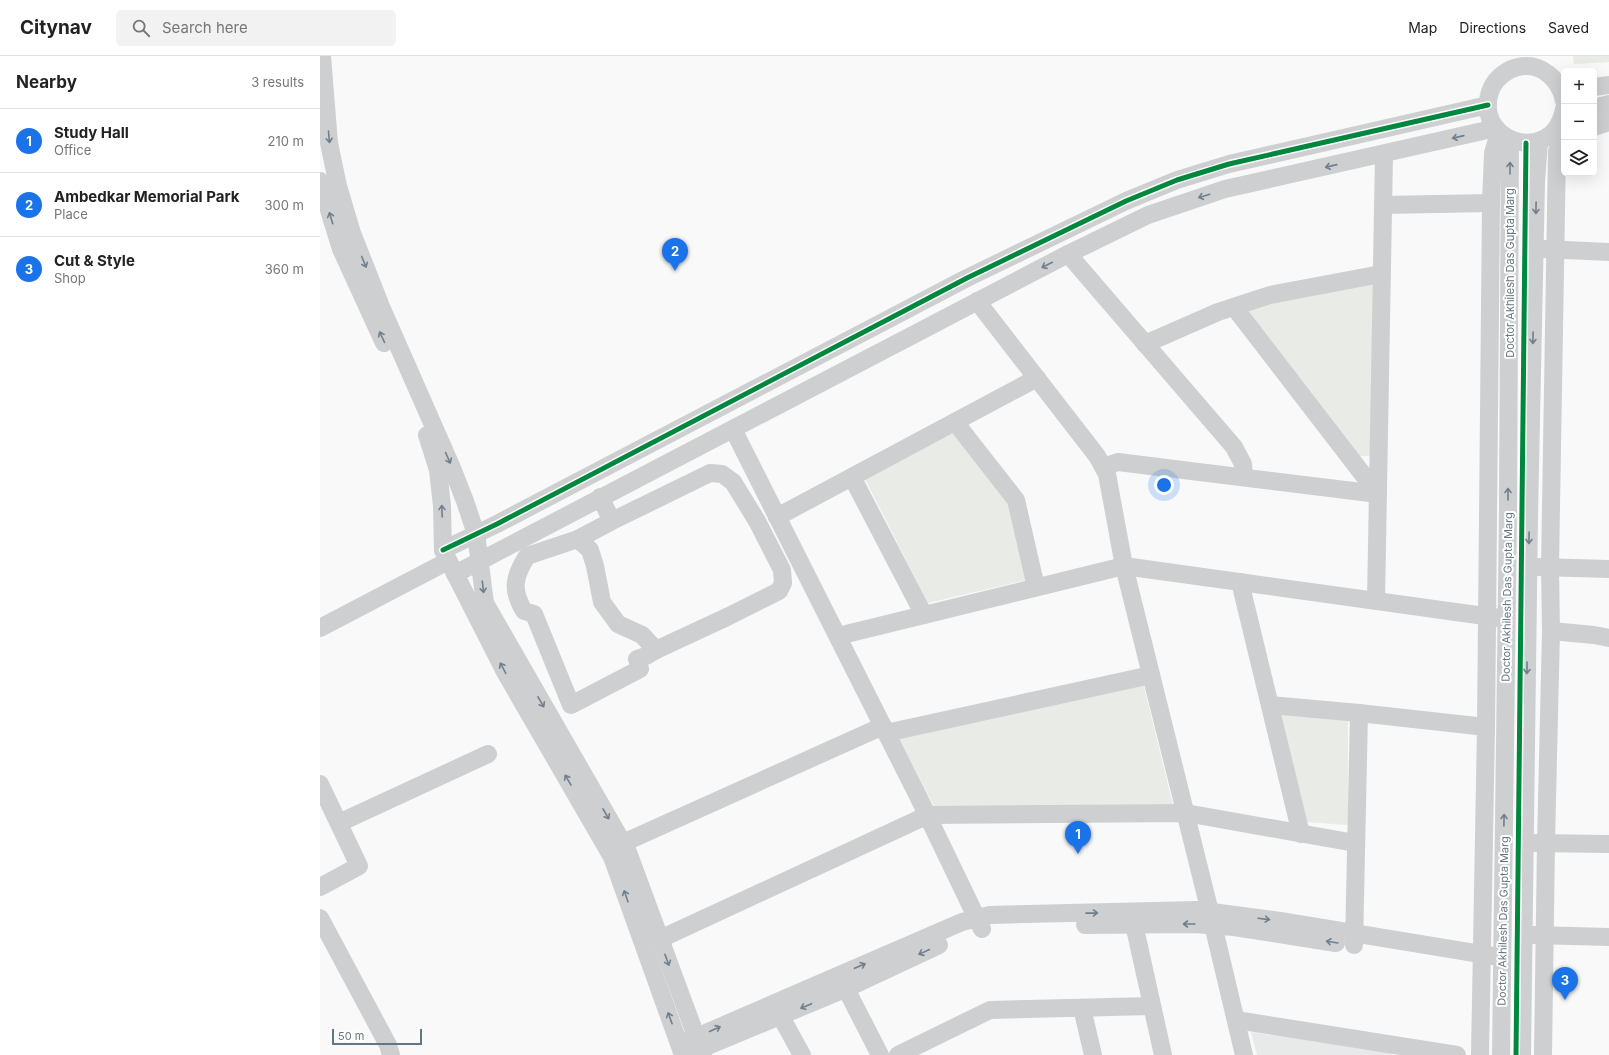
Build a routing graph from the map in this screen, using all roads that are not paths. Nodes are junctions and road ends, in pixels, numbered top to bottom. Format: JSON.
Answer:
{"nodes":[{"id":1,"x":322,"y":56,"type":"edge"},
{"id":2,"x":1510,"y":63,"type":"edge"},
{"id":3,"x":1545,"y":64,"type":"edge"},
{"id":4,"x":1609,"y":85,"type":"edge"},
{"id":5,"x":1597,"y":87,"type":"edge"},
{"id":6,"x":1563,"y":104,"type":"edge"},
{"id":7,"x":1609,"y":104,"type":"edge"},
{"id":8,"x":1488,"y":105,"type":"junction"},
{"id":9,"x":1597,"y":107,"type":"edge"},
{"id":10,"x":1561,"y":113,"type":"edge"},
{"id":11,"x":1609,"y":122,"type":"edge"},
{"id":12,"x":1597,"y":126,"type":"edge"},
{"id":13,"x":1503,"y":134,"type":"junction"},
{"id":14,"x":1540,"y":141,"type":"junction"},
{"id":15,"x":1561,"y":147,"type":"edge"},
{"id":16,"x":1384,"y":154,"type":"junction"},
{"id":17,"x":320,"y":181,"type":"edge"},
{"id":18,"x":1491,"y":203,"type":"junction"},
{"id":19,"x":1383,"y":205,"type":"junction"},
{"id":20,"x":1535,"y":248,"type":"junction"},
{"id":21,"x":1555,"y":250,"type":"junction"},
{"id":22,"x":1609,"y":252,"type":"edge"},
{"id":23,"x":1068,"y":254,"type":"junction"},
{"id":24,"x":1381,"y":274,"type":"junction"},
{"id":25,"x":977,"y":301,"type":"junction"},
{"id":26,"x":1234,"y":307,"type":"junction"},
{"id":27,"x":1145,"y":344,"type":"junction"},
{"id":28,"x":1037,"y":378,"type":"junction"},
{"id":29,"x":955,"y":422,"type":"junction"},
{"id":30,"x":733,"y":429,"type":"junction"},
{"id":31,"x":1103,"y":467,"type":"junction"},
{"id":32,"x":852,"y":477,"type":"junction"},
{"id":33,"x":1244,"y":477,"type":"junction"},
{"id":34,"x":1378,"y":494,"type":"junction"},
{"id":35,"x":600,"y":497,"type":"junction"},
{"id":36,"x":778,"y":517,"type":"junction"},
{"id":37,"x":612,"y":521,"type":"junction"},
{"id":38,"x":476,"y":534,"type":"junction"},
{"id":39,"x":578,"y":540,"type":"junction"},
{"id":40,"x":480,"y":561,"type":"junction"},
{"id":41,"x":448,"y":562,"type":"junction"},
{"id":42,"x":1124,"y":566,"type":"junction"},
{"id":43,"x":1528,"y":566,"type":"junction"},
{"id":44,"x":1550,"y":567,"type":"junction"},
{"id":45,"x":1609,"y":568,"type":"edge"},
{"id":46,"x":1240,"y":582,"type":"junction"},
{"id":47,"x":1036,"y":587,"type":"junction"},
{"id":48,"x":1376,"y":601,"type":"junction"},
{"id":49,"x":924,"y":615,"type":"junction"},
{"id":50,"x":1487,"y":617,"type":"junction"},
{"id":51,"x":1507,"y":620,"type":"junction"},
{"id":52,"x":1528,"y":622,"type":"junction"},
{"id":53,"x":320,"y":628,"type":"edge"},
{"id":54,"x":1551,"y":631,"type":"junction"},
{"id":55,"x":838,"y":636,"type":"junction"},
{"id":56,"x":1609,"y":638,"type":"edge"},
{"id":57,"x":656,"y":650,"type":"junction"},
{"id":58,"x":1152,"y":675,"type":"junction"},
{"id":59,"x":1270,"y":705,"type":"junction"},
{"id":60,"x":1359,"y":713,"type":"junction"},
{"id":61,"x":1486,"y":727,"type":"junction"},
{"id":62,"x":885,"y":729,"type":"junction"},
{"id":63,"x":488,"y":754,"type":"dead end"},
{"id":64,"x":320,"y":784,"type":"edge"},
{"id":65,"x":1186,"y":813,"type":"junction"},
{"id":66,"x":928,"y":815,"type":"junction"},
{"id":67,"x":339,"y":823,"type":"junction"},
{"id":68,"x":1301,"y":834,"type":"junction"},
{"id":69,"x":623,"y":843,"type":"junction"},
{"id":70,"x":1524,"y":843,"type":"junction"},
{"id":71,"x":1546,"y":843,"type":"junction"},
{"id":72,"x":1356,"y":844,"type":"junction"},
{"id":73,"x":1609,"y":844,"type":"edge"},
{"id":74,"x":320,"y":887,"type":"edge"},
{"id":75,"x":320,"y":918,"type":"edge"},
{"id":76,"x":1132,"y":918,"type":"junction"},
{"id":77,"x":1212,"y":919,"type":"junction"},
{"id":78,"x":980,"y":924,"type":"junction"},
{"id":79,"x":1523,"y":934,"type":"junction"},
{"id":80,"x":1545,"y":935,"type":"junction"},
{"id":81,"x":1609,"y":937,"type":"edge"},
{"id":82,"x":660,"y":939,"type":"junction"},
{"id":83,"x":1354,"y":940,"type":"junction"},
{"id":84,"x":1482,"y":961,"type":"junction"},
{"id":85,"x":1502,"y":964,"type":"junction"},
{"id":86,"x":1523,"y":964,"type":"junction"},
{"id":87,"x":842,"y":982,"type":"junction"},
{"id":88,"x":1152,"y":1006,"type":"junction"},
{"id":89,"x":1082,"y":1008,"type":"junction"},
{"id":90,"x":777,"y":1010,"type":"junction"},
{"id":91,"x":1236,"y":1020,"type":"junction"},
{"id":92,"x":691,"y":1049,"type":"edge"},
{"id":93,"x":1397,"y":1050,"type":"edge"},
{"id":94,"x":391,"y":1055,"type":"edge"},
{"id":95,"x":802,"y":1055,"type":"edge"},
{"id":96,"x":880,"y":1055,"type":"edge"},
{"id":97,"x":898,"y":1055,"type":"edge"},
{"id":98,"x":1093,"y":1055,"type":"edge"},
{"id":99,"x":1163,"y":1055,"type":"edge"},
{"id":100,"x":1244,"y":1055,"type":"edge"},
{"id":101,"x":1457,"y":1055,"type":"edge"},
{"id":102,"x":1480,"y":1055,"type":"edge"},
{"id":103,"x":1501,"y":1055,"type":"edge"},
{"id":104,"x":1522,"y":1055,"type":"edge"},
{"id":105,"x":1543,"y":1055,"type":"edge"}],
"edges":[{"from":1,"to":38,"type":"street","one_way":true},
{"from":2,"to":3,"type":"street"},
{"from":2,"to":8,"type":"street"},
{"from":3,"to":6,"type":"street"},
{"from":4,"to":5,"type":"street"},
{"from":7,"to":9,"type":"street"},
{"from":8,"to":13,"type":"street"},
{"from":8,"to":38,"type":"street"},
{"from":10,"to":14,"type":"street"},
{"from":11,"to":12,"type":"street"},
{"from":13,"to":14,"type":"street"},
{"from":13,"to":16,"type":"street","one_way":true},
{"from":13,"to":18,"type":"street"},
{"from":51,"to":13,"type":"street","name":"Doctor Akhilesh Das Gupta Marg","one_way":true},
{"from":14,"to":20,"type":"street","name":"Doctor Akhilesh Das Gupta Marg","one_way":true},
{"from":15,"to":21,"type":"street"},
{"from":16,"to":19,"type":"street"},
{"from":16,"to":23,"type":"street","one_way":true},
{"from":41,"to":17,"type":"street","one_way":true},
{"from":18,"to":19,"type":"street"},
{"from":18,"to":50,"type":"street"},
{"from":19,"to":24,"type":"street"},
{"from":20,"to":21,"type":"street"},
{"from":20,"to":43,"type":"street","name":"Doctor Akhilesh Das Gupta Marg","one_way":true},
{"from":21,"to":22,"type":"street"},
{"from":21,"to":44,"type":"street"},
{"from":23,"to":25,"type":"street","one_way":true},
{"from":23,"to":27,"type":"street"},
{"from":24,"to":26,"type":"street"},
{"from":24,"to":34,"type":"street"},
{"from":25,"to":28,"type":"street"},
{"from":25,"to":30,"type":"street"},
{"from":26,"to":27,"type":"street"},
{"from":26,"to":34,"type":"street"},
{"from":27,"to":33,"type":"street"},
{"from":28,"to":29,"type":"street"},
{"from":28,"to":31,"type":"street"},
{"from":29,"to":32,"type":"street"},
{"from":29,"to":47,"type":"street"},
{"from":30,"to":35,"type":"street"},
{"from":30,"to":36,"type":"street"},
{"from":31,"to":33,"type":"street"},
{"from":31,"to":42,"type":"street"},
{"from":32,"to":36,"type":"street"},
{"from":32,"to":49,"type":"street"},
{"from":33,"to":34,"type":"street"},
{"from":34,"to":48,"type":"street"},
{"from":35,"to":37,"type":"street"},
{"from":35,"to":40,"type":"street"},
{"from":36,"to":55,"type":"street"},
{"from":37,"to":39,"type":"street"},
{"from":37,"to":57,"type":"street"},
{"from":38,"to":40,"type":"street"},
{"from":38,"to":41,"type":"street"},
{"from":39,"to":57,"type":"street"},
{"from":39,"to":57,"type":"street"},
{"from":40,"to":41,"type":"street"},
{"from":40,"to":69,"type":"street","one_way":true},
{"from":41,"to":53,"type":"street"},
{"from":92,"to":41,"type":"street","one_way":true},
{"from":42,"to":46,"type":"street"},
{"from":42,"to":47,"type":"street"},
{"from":42,"to":58,"type":"street"},
{"from":43,"to":44,"type":"street"},
{"from":43,"to":52,"type":"street","name":"Doctor Akhilesh Das Gupta Marg"},
{"from":44,"to":45,"type":"street"},
{"from":44,"to":54,"type":"street"},
{"from":46,"to":48,"type":"street"},
{"from":46,"to":59,"type":"street"},
{"from":47,"to":49,"type":"street"},
{"from":48,"to":50,"type":"street"},
{"from":49,"to":55,"type":"street"},
{"from":50,"to":51,"type":"street"},
{"from":50,"to":61,"type":"street"},
{"from":51,"to":52,"type":"street"},
{"from":85,"to":51,"type":"street","name":"Doctor Akhilesh Das Gupta Marg","one_way":true},
{"from":52,"to":70,"type":"street","name":"Doctor Akhilesh Das Gupta Marg","one_way":true},
{"from":54,"to":56,"type":"street"},
{"from":54,"to":71,"type":"street"},
{"from":55,"to":62,"type":"street"},
{"from":58,"to":62,"type":"street"},
{"from":58,"to":65,"type":"street"},
{"from":59,"to":60,"type":"street"},
{"from":59,"to":68,"type":"street"},
{"from":60,"to":61,"type":"street"},
{"from":60,"to":72,"type":"street"},
{"from":61,"to":84,"type":"street"},
{"from":62,"to":66,"type":"street"},
{"from":62,"to":69,"type":"street"},
{"from":63,"to":67,"type":"street"},
{"from":64,"to":67,"type":"street"},
{"from":65,"to":66,"type":"street"},
{"from":65,"to":68,"type":"street"},
{"from":65,"to":77,"type":"street"},
{"from":66,"to":78,"type":"street"},
{"from":66,"to":82,"type":"street"},
{"from":67,"to":74,"type":"street"},
{"from":68,"to":72,"type":"street"},
{"from":69,"to":82,"type":"street"},
{"from":70,"to":71,"type":"street"},
{"from":70,"to":79,"type":"street","name":"Doctor Akhilesh Das Gupta Marg"},
{"from":71,"to":73,"type":"street"},
{"from":71,"to":80,"type":"street"},
{"from":72,"to":83,"type":"street"},
{"from":75,"to":94,"type":"street"},
{"from":76,"to":77,"type":"street"},
{"from":76,"to":78,"type":"street"},
{"from":76,"to":88,"type":"street"},
{"from":77,"to":83,"type":"street"},
{"from":77,"to":91,"type":"street"},
{"from":78,"to":87,"type":"street"},
{"from":79,"to":80,"type":"street"},
{"from":79,"to":86,"type":"street","name":"Doctor Akhilesh Das Gupta Marg"},
{"from":80,"to":81,"type":"street"},
{"from":80,"to":105,"type":"street"},
{"from":82,"to":92,"type":"street","one_way":true},
{"from":83,"to":84,"type":"street"},
{"from":84,"to":85,"type":"street"},
{"from":84,"to":102,"type":"street"},
{"from":85,"to":86,"type":"street"},
{"from":85,"to":103,"type":"street","name":"Doctor Akhilesh Das Gupta Marg"},
{"from":86,"to":104,"type":"street","name":"Doctor Akhilesh Das Gupta Marg"},
{"from":87,"to":90,"type":"street"},
{"from":87,"to":96,"type":"street"},
{"from":88,"to":89,"type":"street"},
{"from":88,"to":99,"type":"street"},
{"from":89,"to":97,"type":"street"},
{"from":89,"to":98,"type":"street"},
{"from":90,"to":92,"type":"street"},
{"from":90,"to":95,"type":"street"},
{"from":91,"to":93,"type":"street"},
{"from":91,"to":100,"type":"street"},
{"from":93,"to":101,"type":"street"}]}
